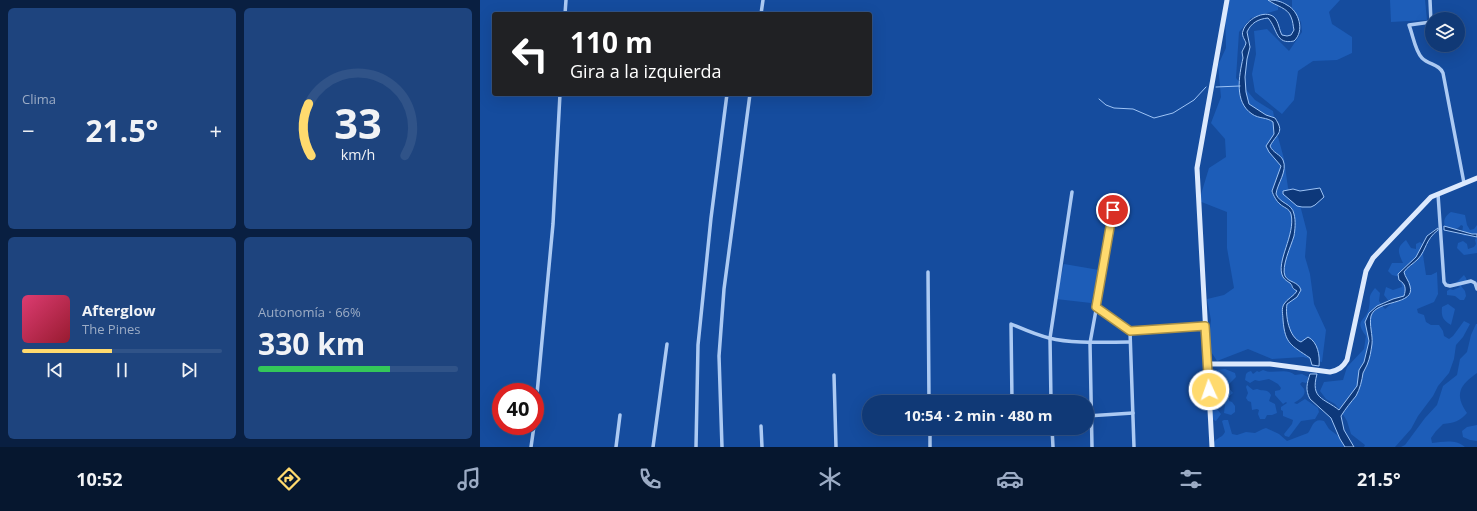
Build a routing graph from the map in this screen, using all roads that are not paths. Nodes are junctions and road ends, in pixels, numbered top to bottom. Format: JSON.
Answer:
{"nodes":[{"id":1,"x":566,"y":0,"type":"edge"},
{"id":2,"x":763,"y":0,"type":"edge"},
{"id":3,"x":1227,"y":0,"type":"edge"},
{"id":4,"x":1430,"y":0,"type":"edge"},
{"id":5,"x":565,"y":12,"type":"edge"},
{"id":6,"x":761,"y":12,"type":"edge"},
{"id":7,"x":560,"y":96,"type":"edge"},
{"id":8,"x":727,"y":96,"type":"edge"},
{"id":9,"x":750,"y":96,"type":"edge"},
{"id":10,"x":1477,"y":178,"type":"edge"},
{"id":11,"x":1464,"y":183,"type":"junction"},
{"id":12,"x":1072,"y":192,"type":"dead end"},
{"id":13,"x":1438,"y":194,"type":"junction"},
{"id":14,"x":1115,"y":196,"type":"dead end"},
{"id":15,"x":928,"y":272,"type":"dead end"},
{"id":16,"x":1477,"y":289,"type":"edge"},
{"id":17,"x":1096,"y":307,"type":"junction"},
{"id":18,"x":1205,"y":326,"type":"junction"},
{"id":19,"x":1130,"y":331,"type":"junction"},
{"id":20,"x":1050,"y":338,"type":"junction"},
{"id":21,"x":1130,"y":342,"type":"junction"},
{"id":22,"x":1090,"y":343,"type":"junction"},
{"id":23,"x":667,"y":344,"type":"dead end"},
{"id":24,"x":1207,"y":364,"type":"junction"},
{"id":25,"x":834,"y":375,"type":"dead end"},
{"id":26,"x":538,"y":383,"type":"edge"},
{"id":27,"x":929,"y":395,"type":"edge"},
{"id":28,"x":1012,"y":395,"type":"edge"},
{"id":29,"x":1052,"y":395,"type":"edge"},
{"id":30,"x":1089,"y":395,"type":"edge"},
{"id":31,"x":1133,"y":413,"type":"junction"},
{"id":32,"x":620,"y":415,"type":"dead end"},
{"id":33,"x":1094,"y":416,"type":"edge"},
{"id":34,"x":761,"y":426,"type":"dead end"},
{"id":35,"x":533,"y":435,"type":"edge"},
{"id":36,"x":930,"y":435,"type":"edge"},
{"id":37,"x":1052,"y":435,"type":"edge"},
{"id":38,"x":1091,"y":435,"type":"edge"},
{"id":39,"x":531,"y":447,"type":"edge"},
{"id":40,"x":616,"y":447,"type":"edge"},
{"id":41,"x":653,"y":447,"type":"edge"},
{"id":42,"x":696,"y":447,"type":"edge"},
{"id":43,"x":722,"y":447,"type":"edge"},
{"id":44,"x":762,"y":447,"type":"edge"},
{"id":45,"x":836,"y":447,"type":"edge"},
{"id":46,"x":930,"y":447,"type":"edge"},
{"id":47,"x":1053,"y":447,"type":"edge"},
{"id":48,"x":1092,"y":447,"type":"edge"},
{"id":49,"x":1134,"y":447,"type":"edge"},
{"id":50,"x":1212,"y":447,"type":"edge"}],
"edges":[{"from":1,"to":5,"type":"street"},
{"from":2,"to":6,"type":"street"},
{"from":3,"to":18,"type":"main road"},
{"from":4,"to":11,"type":"street"},
{"from":7,"to":26,"type":"street"},
{"from":8,"to":42,"type":"street"},
{"from":9,"to":43,"type":"street"},
{"from":10,"to":11,"type":"main road"},
{"from":11,"to":13,"type":"main road"},
{"from":12,"to":20,"type":"street"},
{"from":13,"to":16,"type":"street"},
{"from":13,"to":24,"type":"main road"},
{"from":14,"to":17,"type":"street"},
{"from":15,"to":27,"type":"street"},
{"from":17,"to":19,"type":"street"},
{"from":17,"to":22,"type":"street"},
{"from":18,"to":19,"type":"street"},
{"from":18,"to":24,"type":"main road"},
{"from":19,"to":21,"type":"street"},
{"from":20,"to":22,"type":"street"},
{"from":20,"to":28,"type":"street"},
{"from":20,"to":29,"type":"street"},
{"from":21,"to":22,"type":"street"},
{"from":21,"to":31,"type":"street"},
{"from":22,"to":30,"type":"street"},
{"from":23,"to":41,"type":"street"},
{"from":24,"to":50,"type":"main road"},
{"from":25,"to":45,"type":"street"},
{"from":31,"to":33,"type":"street"},
{"from":31,"to":49,"type":"street"},
{"from":32,"to":40,"type":"street"},
{"from":34,"to":44,"type":"street"},
{"from":35,"to":39,"type":"street"},
{"from":36,"to":46,"type":"street"},
{"from":37,"to":47,"type":"street"},
{"from":38,"to":48,"type":"street"}]}
